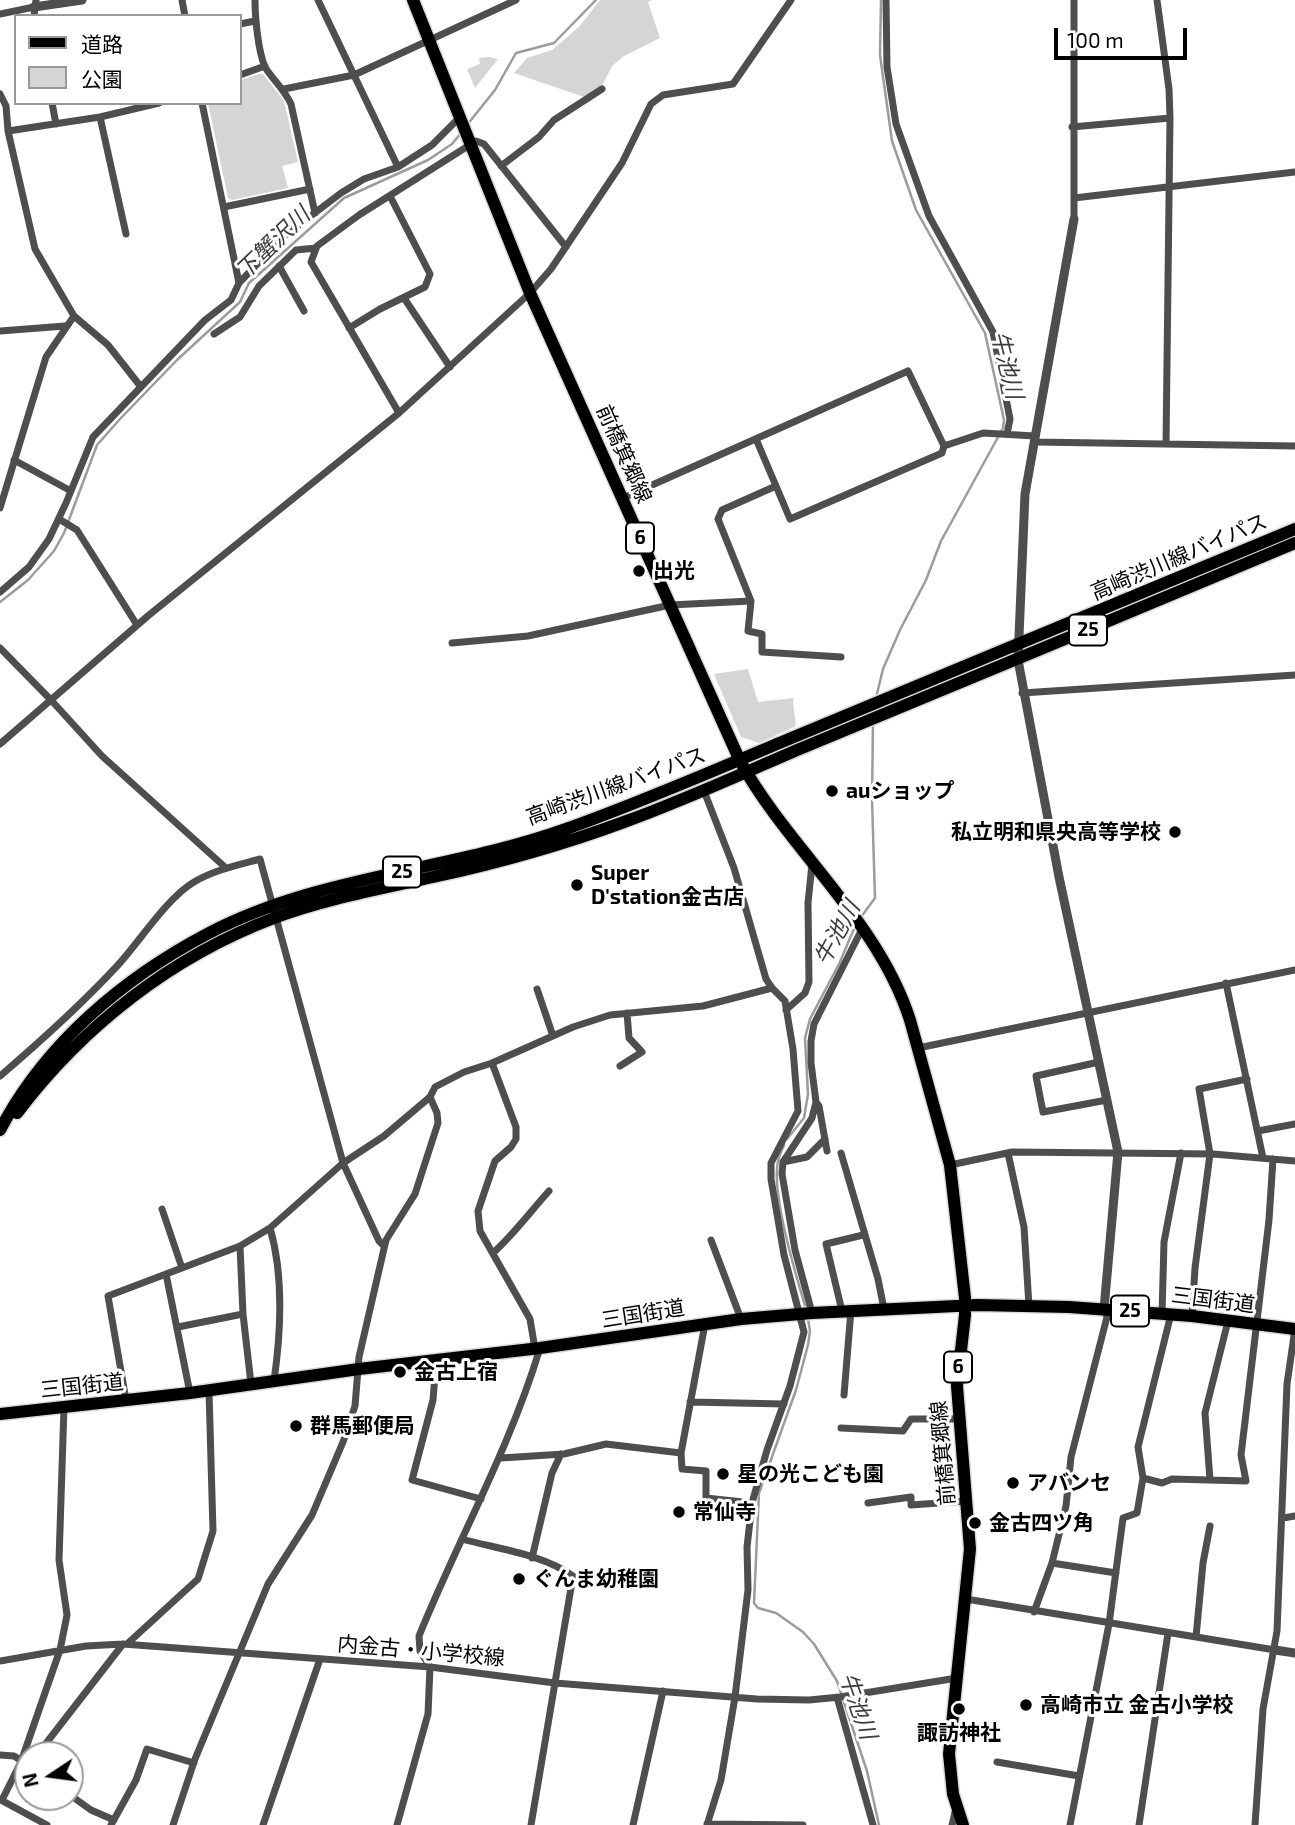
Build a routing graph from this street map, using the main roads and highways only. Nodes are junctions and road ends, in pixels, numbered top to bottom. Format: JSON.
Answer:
{"nodes":[{"id":1,"x":413,"y":0,"type":"edge"},
{"id":2,"x":1295,"y":529,"type":"edge"},
{"id":3,"x":1295,"y":543,"type":"edge"},
{"id":4,"x":740,"y":761,"type":"junction"},
{"id":5,"x":746,"y":773,"type":"junction"},
{"id":6,"x":274,"y":912,"type":"junction"},
{"id":7,"x":0,"y":1130,"type":"edge"},
{"id":8,"x":0,"y":1136,"type":"edge"},
{"id":9,"x":965,"y":1306,"type":"junction"},
{"id":10,"x":1295,"y":1329,"type":"edge"},
{"id":11,"x":0,"y":1414,"type":"edge"},
{"id":12,"x":963,"y":1825,"type":"edge"}],
"edges":[{"from":1,"to":4,"type":"main road","name":"前橋箕郷線","number":"6"},
{"from":2,"to":4,"type":"main road","name":"高崎渋川線バイパス","number":"25"},
{"from":3,"to":5,"type":"main road","name":"高崎渋川線バイパス","number":"25"},
{"from":4,"to":5,"type":"main road","name":"前橋箕郷線","number":"6"},
{"from":4,"to":6,"type":"main road","name":"高崎渋川線バイパス","number":"25"},
{"from":5,"to":6,"type":"main road","name":"高崎渋川線バイパス","number":"25"},
{"from":5,"to":9,"type":"main road","name":"前橋箕郷線","number":"6"},
{"from":6,"to":7,"type":"main road","name":"高崎渋川線バイパス","number":"25"},
{"from":6,"to":8,"type":"main road","name":"高崎渋川線バイパス","number":"25"},
{"from":9,"to":10,"type":"main road","name":"三国街道","number":"25"},
{"from":9,"to":11,"type":"main road","name":"三国街道","number":"25"},
{"from":9,"to":12,"type":"main road","name":"前橋箕郷線","number":"6"}]}
